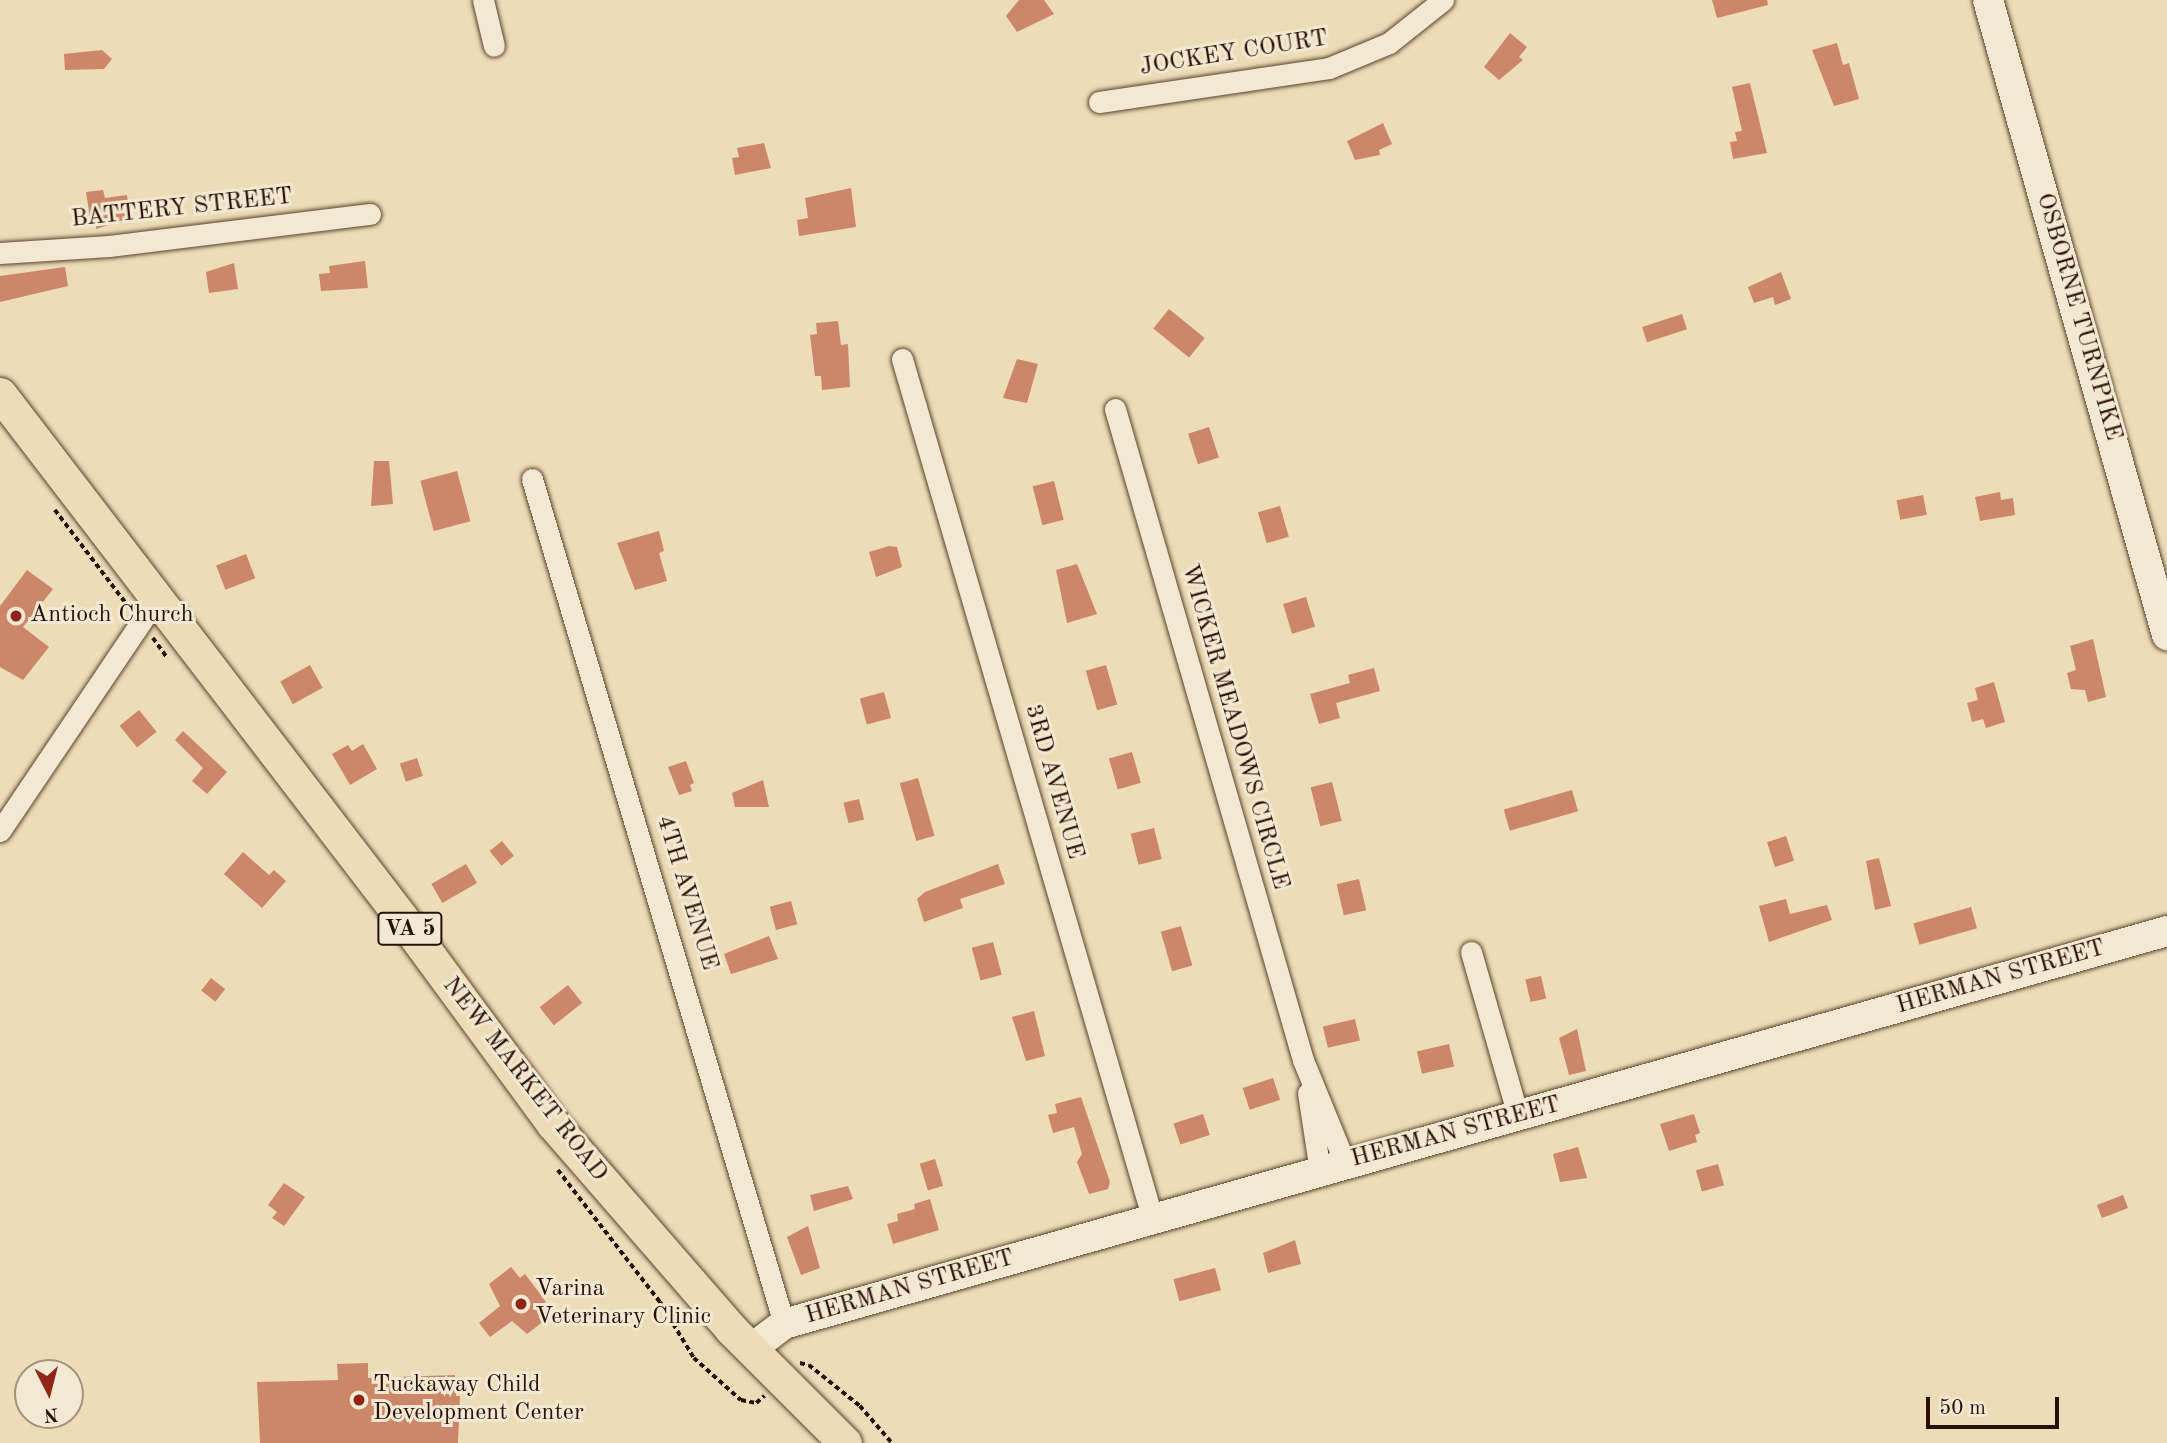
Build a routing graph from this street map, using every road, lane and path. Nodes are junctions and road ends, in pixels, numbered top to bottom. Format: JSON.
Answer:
{"nodes":[{"id":1,"x":483,"y":0,"type":"edge"},
{"id":2,"x":1443,"y":0,"type":"edge"},
{"id":3,"x":1988,"y":0,"type":"edge"},
{"id":4,"x":494,"y":46,"type":"dead end"},
{"id":5,"x":1099,"y":102,"type":"dead end"},
{"id":6,"x":370,"y":214,"type":"dead end"},
{"id":7,"x":0,"y":253,"type":"edge"},
{"id":8,"x":902,"y":359,"type":"dead end"},
{"id":9,"x":0,"y":394,"type":"edge"},
{"id":10,"x":1115,"y":409,"type":"dead end"},
{"id":11,"x":532,"y":479,"type":"dead end"},
{"id":12,"x":53,"y":508,"type":"dead end"},
{"id":13,"x":145,"y":605,"type":"junction"},
{"id":14,"x":2167,"y":635,"type":"edge"},
{"id":15,"x":0,"y":831,"type":"edge"},
{"id":16,"x":2167,"y":931,"type":"edge"},
{"id":17,"x":1471,"y":952,"type":"dead end"},
{"id":18,"x":1518,"y":1116,"type":"junction"},
{"id":19,"x":1332,"y":1167,"type":"junction"},
{"id":20,"x":560,"y":1173,"type":"dead end"},
{"id":21,"x":1153,"y":1220,"type":"junction"},
{"id":22,"x":783,"y":1324,"type":"junction"},
{"id":23,"x":751,"y":1349,"type":"junction"},
{"id":24,"x":796,"y":1364,"type":"dead end"},
{"id":25,"x":765,"y":1395,"type":"dead end"},
{"id":26,"x":845,"y":1443,"type":"edge"},
{"id":27,"x":892,"y":1443,"type":"edge"}],
"edges":[{"from":1,"to":4,"type":"street"},
{"from":2,"to":5,"type":"street","name":"JOCKEY COURT"},
{"from":3,"to":14,"type":"street","name":"OSBORNE TURNPIKE"},
{"from":6,"to":7,"type":"street","name":"BATTERY STREET"},
{"from":8,"to":21,"type":"street","name":"3RD AVENUE"},
{"from":9,"to":13,"type":"main road","name":"NEW MARKET ROAD","number":"VA 5"},
{"from":10,"to":19,"type":"street","name":"WICKER MEADOWS CIRCLE"},
{"from":11,"to":22,"type":"street","name":"4TH AVENUE"},
{"from":12,"to":13,"type":"path"},
{"from":13,"to":15,"type":"street"},
{"from":13,"to":23,"type":"main road","name":"NEW MARKET ROAD","number":"VA 5"},
{"from":16,"to":18,"type":"street","name":"HERMAN STREET"},
{"from":17,"to":18,"type":"street"},
{"from":18,"to":19,"type":"street","name":"HERMAN STREET"},
{"from":19,"to":21,"type":"street","name":"HERMAN STREET"},
{"from":20,"to":25,"type":"path"},
{"from":21,"to":22,"type":"street","name":"HERMAN STREET"},
{"from":22,"to":23,"type":"street","name":"HERMAN STREET"},
{"from":23,"to":26,"type":"main road","name":"NEW MARKET ROAD","number":"VA 5"},
{"from":24,"to":27,"type":"path"}]}
